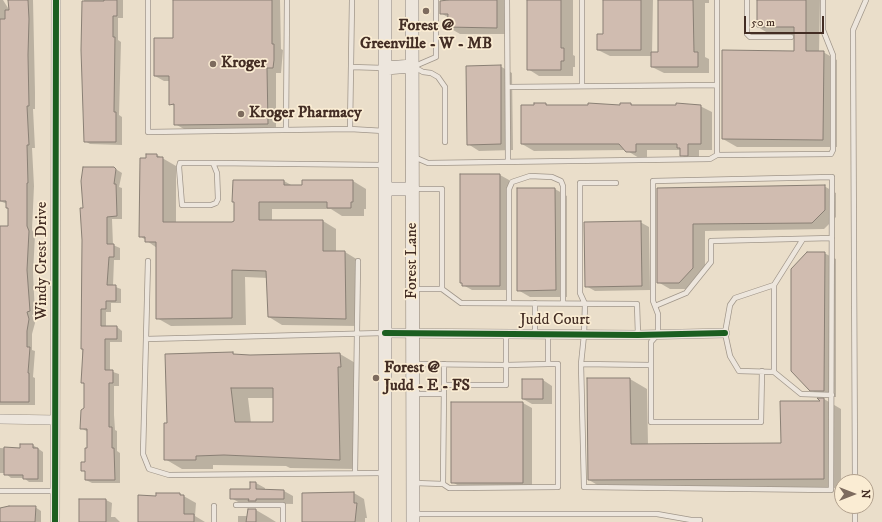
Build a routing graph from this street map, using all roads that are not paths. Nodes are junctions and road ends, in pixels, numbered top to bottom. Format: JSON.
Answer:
{"nodes":[{"id":1,"x":56,"y":0,"type":"edge"},
{"id":2,"x":148,"y":0,"type":"edge"},
{"id":3,"x":287,"y":0,"type":"edge"},
{"id":4,"x":352,"y":0,"type":"edge"},
{"id":5,"x":385,"y":0,"type":"edge"},
{"id":6,"x":412,"y":0,"type":"edge"},
{"id":7,"x":436,"y":0,"type":"edge"},
{"id":8,"x":507,"y":0,"type":"edge"},
{"id":9,"x":582,"y":0,"type":"edge"},
{"id":10,"x":717,"y":0,"type":"edge"},
{"id":11,"x":747,"y":0,"type":"edge"},
{"id":12,"x":823,"y":0,"type":"edge"},
{"id":13,"x":866,"y":0,"type":"edge"},
{"id":14,"x":791,"y":37,"type":"dead end"},
{"id":15,"x":413,"y":66,"type":"junction"},
{"id":16,"x":351,"y":67,"type":"junction"},
{"id":17,"x":386,"y":68,"type":"junction"},
{"id":18,"x":716,"y":85,"type":"junction"},
{"id":19,"x":582,"y":86,"type":"junction"},
{"id":20,"x":508,"y":87,"type":"junction"},
{"id":21,"x":350,"y":129,"type":"junction"},
{"id":22,"x":286,"y":130,"type":"junction"},
{"id":23,"x":385,"y":131,"type":"junction"},
{"id":24,"x":445,"y":142,"type":"dead end"},
{"id":25,"x":717,"y":155,"type":"junction"},
{"id":26,"x":413,"y":157,"type":"junction"},
{"id":27,"x":508,"y":162,"type":"junction"},
{"id":28,"x":213,"y":163,"type":"junction"},
{"id":29,"x":385,"y":165,"type":"junction"},
{"id":30,"x":616,"y":183,"type":"dead end"},
{"id":31,"x":385,"y":189,"type":"junction"},
{"id":32,"x":413,"y":189,"type":"junction"},
{"id":33,"x":832,"y":238,"type":"junction"},
{"id":34,"x":803,"y":239,"type":"junction"},
{"id":35,"x":148,"y":261,"type":"dead end"},
{"id":36,"x":358,"y":261,"type":"dead end"},
{"id":37,"x":774,"y":285,"type":"junction"},
{"id":38,"x":412,"y":289,"type":"junction"},
{"id":39,"x":442,"y":289,"type":"junction"},
{"id":40,"x":509,"y":303,"type":"junction"},
{"id":41,"x":535,"y":303,"type":"junction"},
{"id":42,"x":563,"y":303,"type":"junction"},
{"id":43,"x":585,"y":304,"type":"junction"},
{"id":44,"x":655,"y":306,"type":"junction"},
{"id":45,"x":385,"y":333,"type":"junction"},
{"id":46,"x":412,"y":333,"type":"junction"},
{"id":47,"x":725,"y":333,"type":"junction"},
{"id":48,"x":356,"y":334,"type":"junction"},
{"id":49,"x":506,"y":334,"type":"junction"},
{"id":50,"x":535,"y":334,"type":"junction"},
{"id":51,"x":548,"y":334,"type":"junction"},
{"id":52,"x":584,"y":334,"type":"junction"},
{"id":53,"x":658,"y":334,"type":"junction"},
{"id":54,"x":638,"y":335,"type":"junction"},
{"id":55,"x":146,"y":339,"type":"junction"},
{"id":56,"x":413,"y":364,"type":"junction"},
{"id":57,"x":444,"y":364,"type":"junction"},
{"id":58,"x":548,"y":364,"type":"junction"},
{"id":59,"x":581,"y":364,"type":"junction"},
{"id":60,"x":506,"y":365,"type":"junction"},
{"id":61,"x":651,"y":365,"type":"junction"},
{"id":62,"x":762,"y":371,"type":"junction"},
{"id":63,"x":774,"y":372,"type":"junction"},
{"id":64,"x":444,"y":385,"type":"junction"},
{"id":65,"x":413,"y":394,"type":"junction"},
{"id":66,"x":444,"y":394,"type":"junction"},
{"id":67,"x":832,"y":395,"type":"junction"},
{"id":68,"x":0,"y":419,"type":"edge"},
{"id":69,"x":55,"y":420,"type":"junction"},
{"id":70,"x":355,"y":473,"type":"junction"},
{"id":71,"x":385,"y":473,"type":"junction"},
{"id":72,"x":855,"y":474,"type":"edge"},
{"id":73,"x":413,"y":483,"type":"junction"},
{"id":74,"x":443,"y":484,"type":"junction"},
{"id":75,"x":0,"y":491,"type":"edge"},
{"id":76,"x":55,"y":491,"type":"junction"},
{"id":77,"x":236,"y":505,"type":"dead end"},
{"id":78,"x":214,"y":506,"type":"dead end"},
{"id":79,"x":413,"y":518,"type":"edge"},
{"id":80,"x":700,"y":520,"type":"dead end"},
{"id":81,"x":55,"y":522,"type":"edge"},
{"id":82,"x":214,"y":522,"type":"edge"},
{"id":83,"x":283,"y":522,"type":"edge"},
{"id":84,"x":385,"y":522,"type":"edge"}],
"edges":[{"from":1,"to":69,"type":"street","name":"Windy Crest Drive"},
{"from":2,"to":22,"type":"lane"},
{"from":3,"to":22,"type":"lane"},
{"from":4,"to":16,"type":"lane"},
{"from":5,"to":17,"type":"main road","name":"Forest Lane"},
{"from":6,"to":15,"type":"main road","name":"Forest Lane"},
{"from":7,"to":15,"type":"lane"},
{"from":8,"to":20,"type":"lane"},
{"from":9,"to":19,"type":"lane"},
{"from":10,"to":18,"type":"lane"},
{"from":11,"to":14,"type":"lane"},
{"from":12,"to":25,"type":"lane"},
{"from":13,"to":72,"type":"lane"},
{"from":15,"to":17,"type":"main road"},
{"from":15,"to":24,"type":"lane"},
{"from":15,"to":26,"type":"main road","name":"Forest Lane"},
{"from":16,"to":17,"type":"lane"},
{"from":16,"to":21,"type":"lane"},
{"from":17,"to":23,"type":"main road","name":"Forest Lane"},
{"from":18,"to":19,"type":"lane"},
{"from":18,"to":25,"type":"lane"},
{"from":19,"to":20,"type":"lane"},
{"from":20,"to":27,"type":"lane"},
{"from":21,"to":22,"type":"lane"},
{"from":21,"to":23,"type":"lane"},
{"from":23,"to":29,"type":"main road","name":"Forest Lane"},
{"from":25,"to":27,"type":"lane"},
{"from":26,"to":27,"type":"lane"},
{"from":26,"to":32,"type":"main road","name":"Forest Lane"},
{"from":28,"to":28,"type":"lane"},
{"from":28,"to":29,"type":"lane"},
{"from":29,"to":31,"type":"main road","name":"Forest Lane"},
{"from":30,"to":43,"type":"lane"},
{"from":31,"to":32,"type":"main road"},
{"from":31,"to":45,"type":"main road","name":"Forest Lane"},
{"from":32,"to":38,"type":"main road","name":"Forest Lane"},
{"from":32,"to":39,"type":"lane"},
{"from":33,"to":34,"type":"lane"},
{"from":33,"to":44,"type":"lane"},
{"from":33,"to":67,"type":"lane"},
{"from":34,"to":37,"type":"lane"},
{"from":34,"to":44,"type":"lane"},
{"from":35,"to":55,"type":"lane"},
{"from":36,"to":48,"type":"lane"},
{"from":37,"to":47,"type":"lane"},
{"from":37,"to":63,"type":"lane"},
{"from":38,"to":39,"type":"lane"},
{"from":38,"to":46,"type":"main road","name":"Forest Lane"},
{"from":39,"to":40,"type":"lane"},
{"from":40,"to":41,"type":"lane"},
{"from":40,"to":42,"type":"lane"},
{"from":41,"to":42,"type":"lane"},
{"from":41,"to":50,"type":"lane"},
{"from":42,"to":43,"type":"lane"},
{"from":43,"to":52,"type":"lane"},
{"from":43,"to":54,"type":"lane"},
{"from":44,"to":53,"type":"lane"},
{"from":45,"to":46,"type":"street","name":"Judd Court"},
{"from":45,"to":48,"type":"lane"},
{"from":45,"to":71,"type":"main road","name":"Forest Lane"},
{"from":46,"to":49,"type":"street","name":"Judd Court"},
{"from":46,"to":56,"type":"main road","name":"Forest Lane"},
{"from":47,"to":53,"type":"street","name":"Judd Court"},
{"from":47,"to":62,"type":"lane"},
{"from":48,"to":55,"type":"lane"},
{"from":48,"to":70,"type":"lane"},
{"from":49,"to":50,"type":"street","name":"Judd Court"},
{"from":49,"to":60,"type":"lane"},
{"from":50,"to":51,"type":"street","name":"Judd Court"},
{"from":51,"to":52,"type":"street","name":"Judd Court"},
{"from":51,"to":58,"type":"lane"},
{"from":52,"to":54,"type":"street","name":"Judd Court"},
{"from":52,"to":59,"type":"lane"},
{"from":53,"to":54,"type":"street","name":"Judd Court"},
{"from":53,"to":61,"type":"lane"},
{"from":55,"to":70,"type":"lane"},
{"from":56,"to":57,"type":"lane"},
{"from":56,"to":65,"type":"main road","name":"Forest Lane"},
{"from":57,"to":60,"type":"lane"},
{"from":57,"to":64,"type":"lane"},
{"from":58,"to":60,"type":"lane"},
{"from":58,"to":74,"type":"lane"},
{"from":59,"to":61,"type":"lane"},
{"from":59,"to":67,"type":"lane"},
{"from":60,"to":64,"type":"lane"},
{"from":61,"to":62,"type":"lane"},
{"from":62,"to":63,"type":"lane"},
{"from":63,"to":67,"type":"lane"},
{"from":64,"to":66,"type":"lane"},
{"from":65,"to":66,"type":"lane"},
{"from":65,"to":73,"type":"main road","name":"Forest Lane"},
{"from":66,"to":74,"type":"lane"},
{"from":68,"to":69,"type":"street"},
{"from":69,"to":76,"type":"street","name":"Windy Crest Drive"},
{"from":70,"to":71,"type":"lane"},
{"from":71,"to":84,"type":"main road","name":"Forest Lane"},
{"from":73,"to":74,"type":"lane"},
{"from":73,"to":79,"type":"main road","name":"Forest Lane"},
{"from":75,"to":76,"type":"lane"},
{"from":76,"to":81,"type":"street","name":"Windy Crest Drive"},
{"from":77,"to":83,"type":"lane"},
{"from":78,"to":82,"type":"lane"},
{"from":79,"to":80,"type":"lane"}]}
